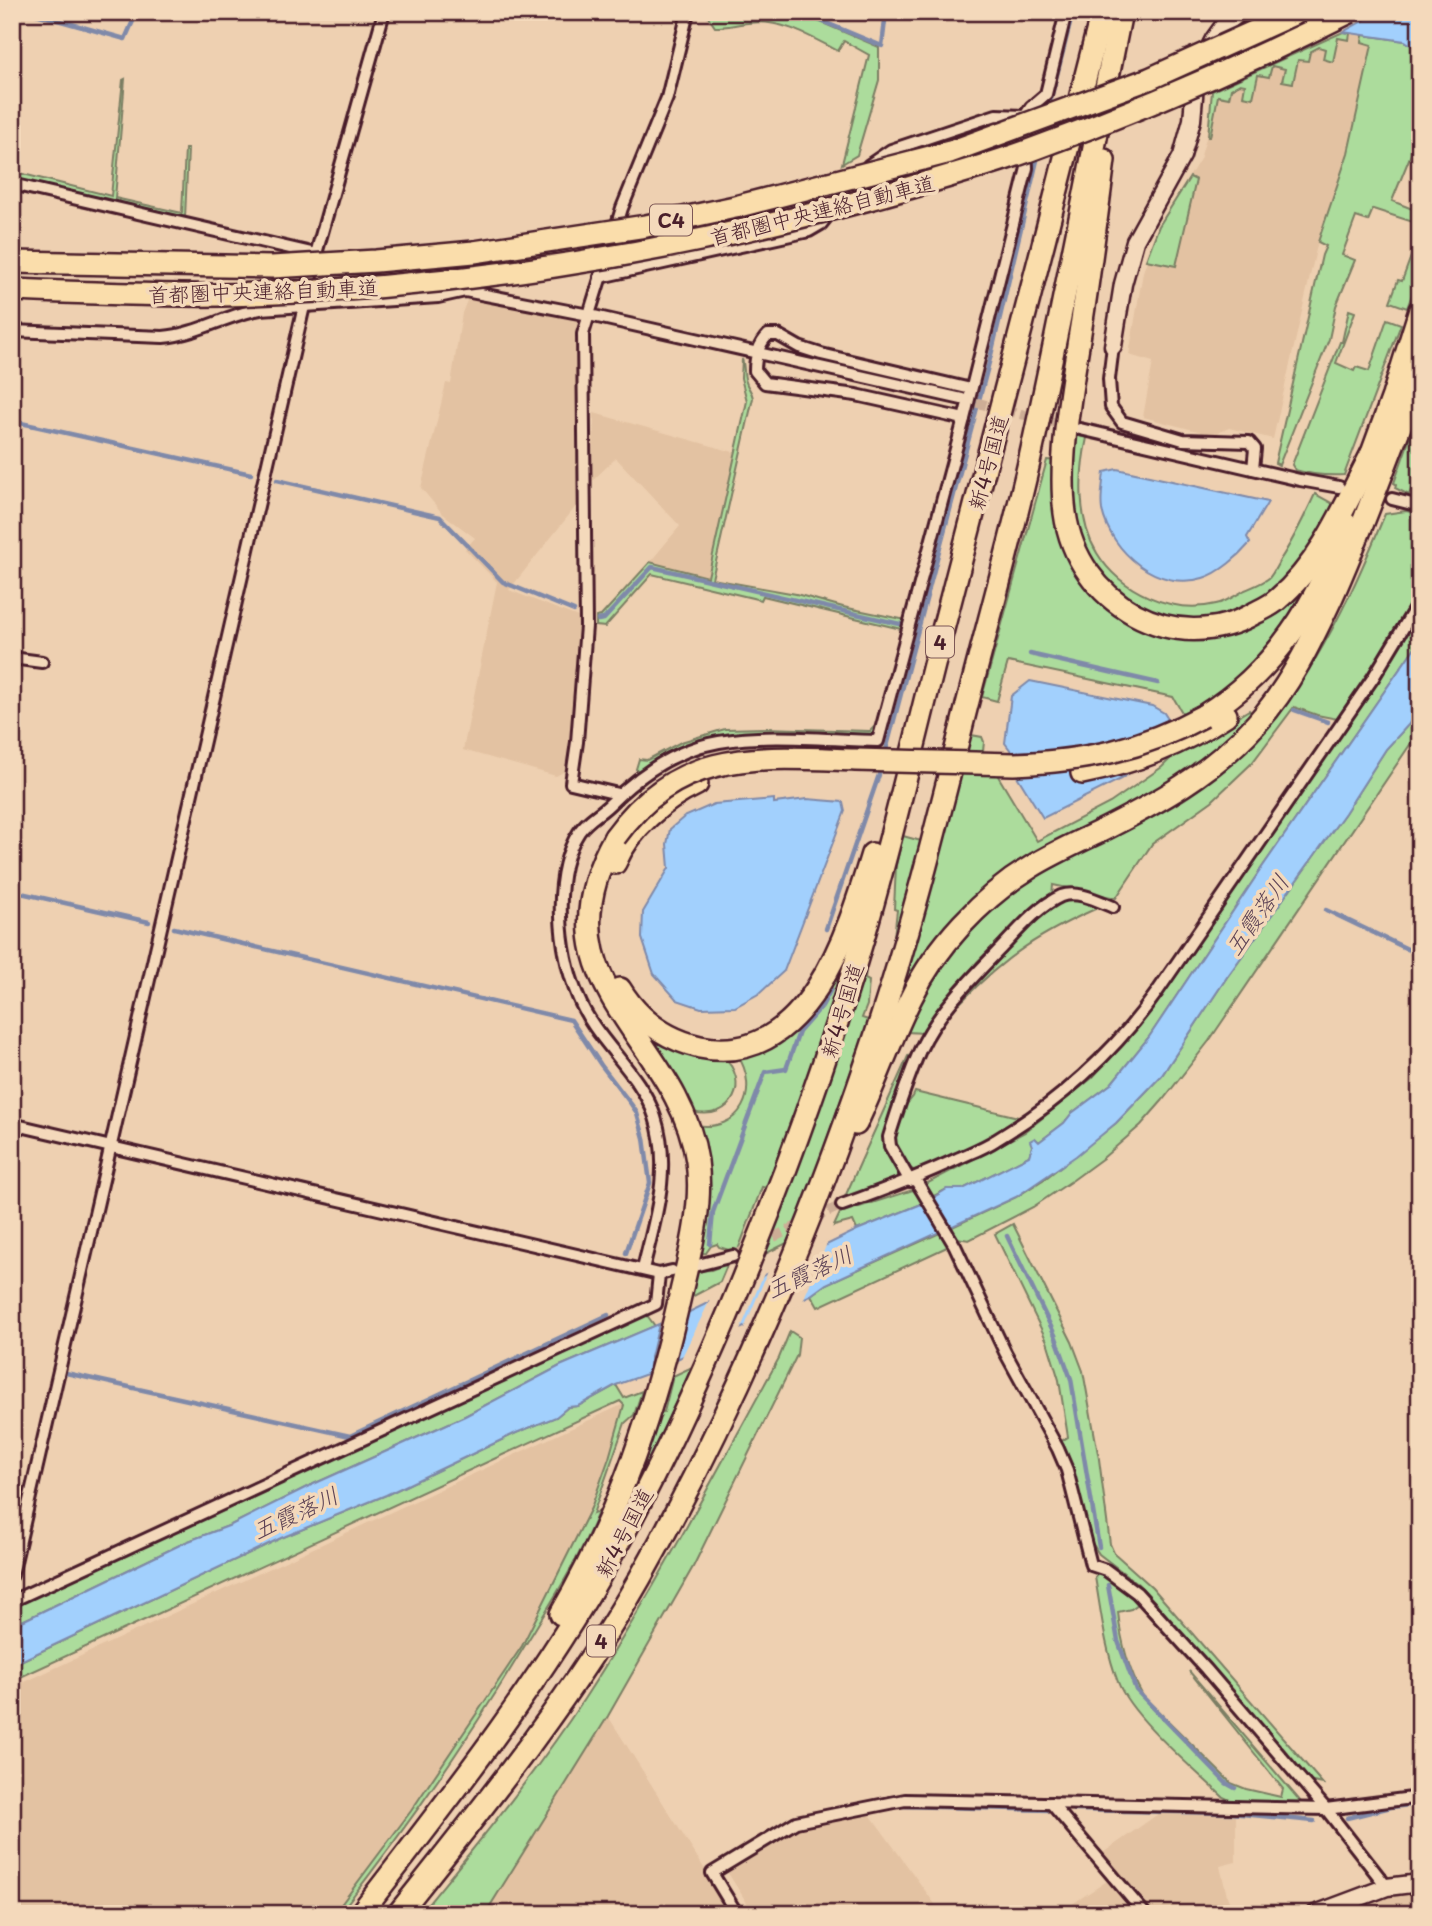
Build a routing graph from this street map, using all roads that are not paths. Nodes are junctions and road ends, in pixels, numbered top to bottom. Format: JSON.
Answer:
{"nodes":[{"id":1,"x":384,"y":12,"type":"edge"},
{"id":2,"x":688,"y":12,"type":"edge"},
{"id":3,"x":1066,"y":12,"type":"edge"},
{"id":4,"x":1102,"y":12,"type":"edge"},
{"id":5,"x":1122,"y":12,"type":"edge"},
{"id":6,"x":1240,"y":12,"type":"edge"},
{"id":7,"x":1298,"y":12,"type":"edge"},
{"id":8,"x":1350,"y":12,"type":"edge"},
{"id":9,"x":1025,"y":116,"type":"junction"},
{"id":10,"x":12,"y":184,"type":"edge"},
{"id":11,"x":316,"y":254,"type":"junction"},
{"id":12,"x":12,"y":262,"type":"edge"},
{"id":13,"x":600,"y":276,"type":"junction"},
{"id":14,"x":12,"y":289,"type":"edge"},
{"id":15,"x":304,"y":308,"type":"junction"},
{"id":16,"x":1420,"y":310,"type":"edge"},
{"id":17,"x":589,"y":315,"type":"junction"},
{"id":18,"x":12,"y":331,"type":"edge"},
{"id":19,"x":1113,"y":346,"type":"joint"},
{"id":20,"x":757,"y":354,"type":"junction"},
{"id":21,"x":1420,"y":376,"type":"edge"},
{"id":22,"x":971,"y":389,"type":"junction"},
{"id":23,"x":962,"y":400,"type":"tunnel mouth"},
{"id":24,"x":964,"y":419,"type":"junction"},
{"id":25,"x":1080,"y":429,"type":"tunnel mouth"},
{"id":26,"x":1372,"y":453,"type":"junction"},
{"id":27,"x":1253,"y":469,"type":"junction"},
{"id":28,"x":1339,"y":487,"type":"dead end"},
{"id":29,"x":1392,"y":499,"type":"dead end"},
{"id":30,"x":1420,"y":506,"type":"edge"},
{"id":31,"x":965,"y":544,"type":"junction"},
{"id":32,"x":1334,"y":593,"type":"junction"},
{"id":33,"x":1420,"y":600,"type":"edge"},
{"id":34,"x":12,"y":658,"type":"edge"},
{"id":35,"x":42,"y":662,"type":"dead end"},
{"id":36,"x":1206,"y":721,"type":"junction"},
{"id":37,"x":618,"y":794,"type":"junction"},
{"id":38,"x":621,"y":840,"type":"junction"},
{"id":39,"x":1113,"y":907,"type":"dead end"},
{"id":40,"x":12,"y":1124,"type":"edge"},
{"id":41,"x":111,"y":1147,"type":"junction"},
{"id":42,"x":912,"y":1180,"type":"junction"},
{"id":43,"x":842,"y":1205,"type":"tunnel mouth"},
{"id":44,"x":800,"y":1240,"type":"junction"},
{"id":45,"x":741,"y":1260,"type":"junction"},
{"id":46,"x":694,"y":1266,"type":"dead end"},
{"id":47,"x":643,"y":1269,"type":"junction"},
{"id":48,"x":671,"y":1271,"type":"dead end"},
{"id":49,"x":659,"y":1274,"type":"junction"},
{"id":50,"x":12,"y":1575,"type":"edge"},
{"id":51,"x":12,"y":1601,"type":"edge"},
{"id":52,"x":467,"y":1777,"type":"junction"},
{"id":53,"x":1420,"y":1797,"type":"edge"},
{"id":54,"x":1051,"y":1802,"type":"junction"},
{"id":55,"x":1326,"y":1809,"type":"junction"},
{"id":56,"x":1420,"y":1883,"type":"edge"},
{"id":57,"x":1387,"y":1887,"type":"junction"},
{"id":58,"x":360,"y":1914,"type":"edge"},
{"id":59,"x":398,"y":1914,"type":"edge"},
{"id":60,"x":737,"y":1914,"type":"edge"},
{"id":61,"x":1145,"y":1914,"type":"edge"},
{"id":62,"x":1315,"y":1914,"type":"edge"}],
"edges":[{"from":1,"to":11,"type":"street"},
{"from":2,"to":13,"type":"street"},
{"from":3,"to":9,"type":"street"},
{"from":4,"to":31,"type":"highway","name":"新4号国道","number":"4"},
{"from":5,"to":26,"type":"highway"},
{"from":5,"to":44,"type":"highway","name":"新4号国道","number":"4"},
{"from":6,"to":19,"type":"street"},
{"from":7,"to":12,"type":"highway","name":"首都圏中央連絡自動車道","number":"C4","bridge":true},
{"from":8,"to":14,"type":"highway","name":"首都圏中央連絡自動車道","number":"C4","bridge":true},
{"from":9,"to":13,"type":"street"},
{"from":9,"to":22,"type":"street"},
{"from":10,"to":11,"type":"street"},
{"from":11,"to":15,"type":"street"},
{"from":13,"to":17,"type":"street"},
{"from":15,"to":17,"type":"street"},
{"from":15,"to":18,"type":"street"},
{"from":15,"to":41,"type":"street"},
{"from":16,"to":26,"type":"highway"},
{"from":17,"to":20,"type":"street"},
{"from":17,"to":37,"type":"street"},
{"from":19,"to":27,"type":"street"},
{"from":20,"to":22,"type":"street"},
{"from":20,"to":23,"type":"street"},
{"from":20,"to":24,"type":"street"},
{"from":21,"to":32,"type":"highway"},
{"from":22,"to":24,"type":"street"},
{"from":24,"to":37,"type":"street"},
{"from":25,"to":27,"type":"street"},
{"from":26,"to":36,"type":"highway"},
{"from":27,"to":28,"type":"street"},
{"from":29,"to":30,"type":"street"},
{"from":31,"to":38,"type":"highway"},
{"from":31,"to":45,"type":"highway","name":"新4号国道","number":"4"},
{"from":32,"to":36,"type":"highway"},
{"from":32,"to":44,"type":"highway"},
{"from":33,"to":42,"type":"street"},
{"from":34,"to":35,"type":"street"},
{"from":36,"to":38,"type":"highway","bridge":true},
{"from":37,"to":47,"type":"street"},
{"from":38,"to":52,"type":"highway"},
{"from":39,"to":42,"type":"street"},
{"from":40,"to":41,"type":"street"},
{"from":41,"to":47,"type":"street"},
{"from":41,"to":50,"type":"street"},
{"from":42,"to":43,"type":"street"},
{"from":42,"to":55,"type":"street"},
{"from":44,"to":59,"type":"highway","name":"新4号国道","number":"4"},
{"from":45,"to":46,"type":"street"},
{"from":45,"to":52,"type":"highway","name":"新4号国道","number":"4"},
{"from":47,"to":49,"type":"street"},
{"from":48,"to":49,"type":"street"},
{"from":49,"to":51,"type":"street"},
{"from":52,"to":58,"type":"highway","name":"新4号国道","number":"4"},
{"from":53,"to":55,"type":"street"},
{"from":54,"to":55,"type":"street"},
{"from":54,"to":60,"type":"street"},
{"from":54,"to":61,"type":"street"},
{"from":55,"to":57,"type":"street"},
{"from":56,"to":57,"type":"street"},
{"from":57,"to":62,"type":"street"}]}
